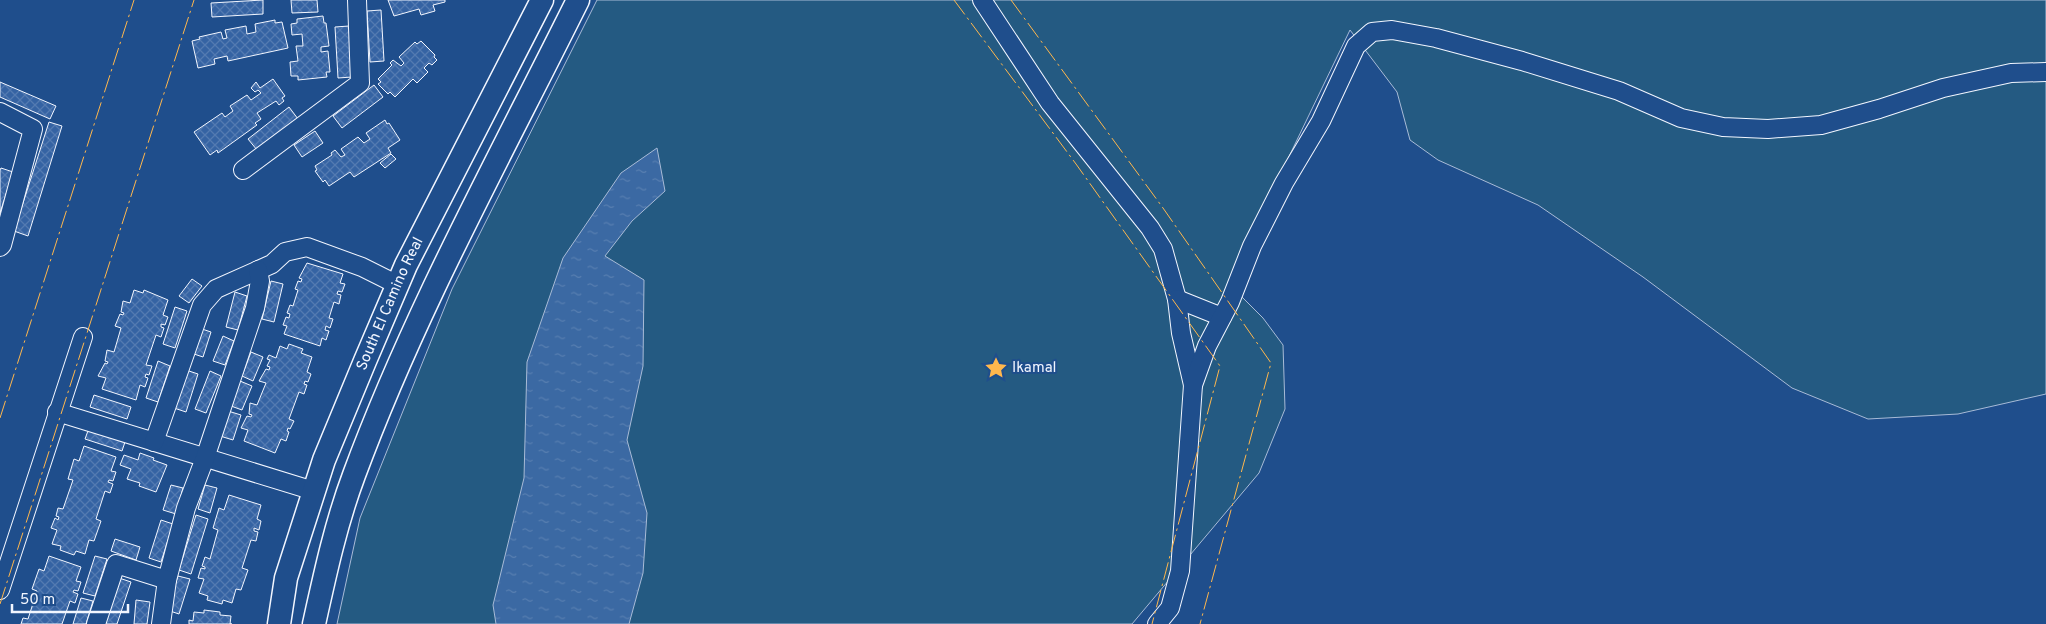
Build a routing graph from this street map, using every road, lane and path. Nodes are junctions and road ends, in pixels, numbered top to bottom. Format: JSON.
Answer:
{"nodes":[{"id":1,"x":357,"y":0,"type":"edge"},
{"id":2,"x":542,"y":0,"type":"edge"},
{"id":3,"x":578,"y":0,"type":"edge"},
{"id":4,"x":982,"y":0,"type":"edge"},
{"id":5,"x":2046,"y":72,"type":"edge"},
{"id":6,"x":0,"y":112,"type":"edge"},
{"id":7,"x":243,"y":170,"type":"dead end"},
{"id":8,"x":0,"y":247,"type":"edge"},
{"id":9,"x":258,"y":270,"type":"junction"},
{"id":10,"x":398,"y":285,"type":"junction"},
{"id":11,"x":1177,"y":299,"type":"junction"},
{"id":12,"x":1222,"y":317,"type":"junction"},
{"id":13,"x":83,"y":337,"type":"dead end"},
{"id":14,"x":1193,"y":385,"type":"junction"},
{"id":15,"x":57,"y":412,"type":"junction"},
{"id":16,"x":154,"y":442,"type":"junction"},
{"id":17,"x":205,"y":458,"type":"junction"},
{"id":18,"x":314,"y":491,"type":"junction"},
{"id":19,"x":332,"y":542,"type":"junction"},
{"id":20,"x":167,"y":580,"type":"junction"},
{"id":21,"x":0,"y":590,"type":"edge"},
{"id":22,"x":96,"y":624,"type":"edge"},
{"id":23,"x":161,"y":624,"type":"edge"},
{"id":24,"x":279,"y":624,"type":"edge"},
{"id":25,"x":314,"y":624,"type":"edge"},
{"id":26,"x":1157,"y":624,"type":"edge"}],
"edges":[{"from":1,"to":7,"type":"lane"},
{"from":2,"to":10,"type":"main road","name":"South El Camino Real"},
{"from":3,"to":19,"type":"main road","name":"South El Camino Real"},
{"from":4,"to":11,"type":"lane"},
{"from":5,"to":12,"type":"lane"},
{"from":6,"to":8,"type":"lane"},
{"from":9,"to":10,"type":"lane"},
{"from":9,"to":16,"type":"lane"},
{"from":9,"to":17,"type":"lane"},
{"from":10,"to":18,"type":"main road","name":"South El Camino Real"},
{"from":11,"to":12,"type":"lane"},
{"from":11,"to":14,"type":"lane"},
{"from":12,"to":14,"type":"lane"},
{"from":13,"to":15,"type":"lane"},
{"from":14,"to":26,"type":"lane"},
{"from":15,"to":16,"type":"lane"},
{"from":15,"to":21,"type":"lane"},
{"from":16,"to":17,"type":"lane"},
{"from":17,"to":18,"type":"lane"},
{"from":17,"to":20,"type":"lane"},
{"from":18,"to":19,"type":"main road"},
{"from":18,"to":24,"type":"main road","name":"South El Camino Real"},
{"from":19,"to":25,"type":"main road","name":"South El Camino Real"},
{"from":20,"to":22,"type":"lane"},
{"from":20,"to":23,"type":"lane"}]}
